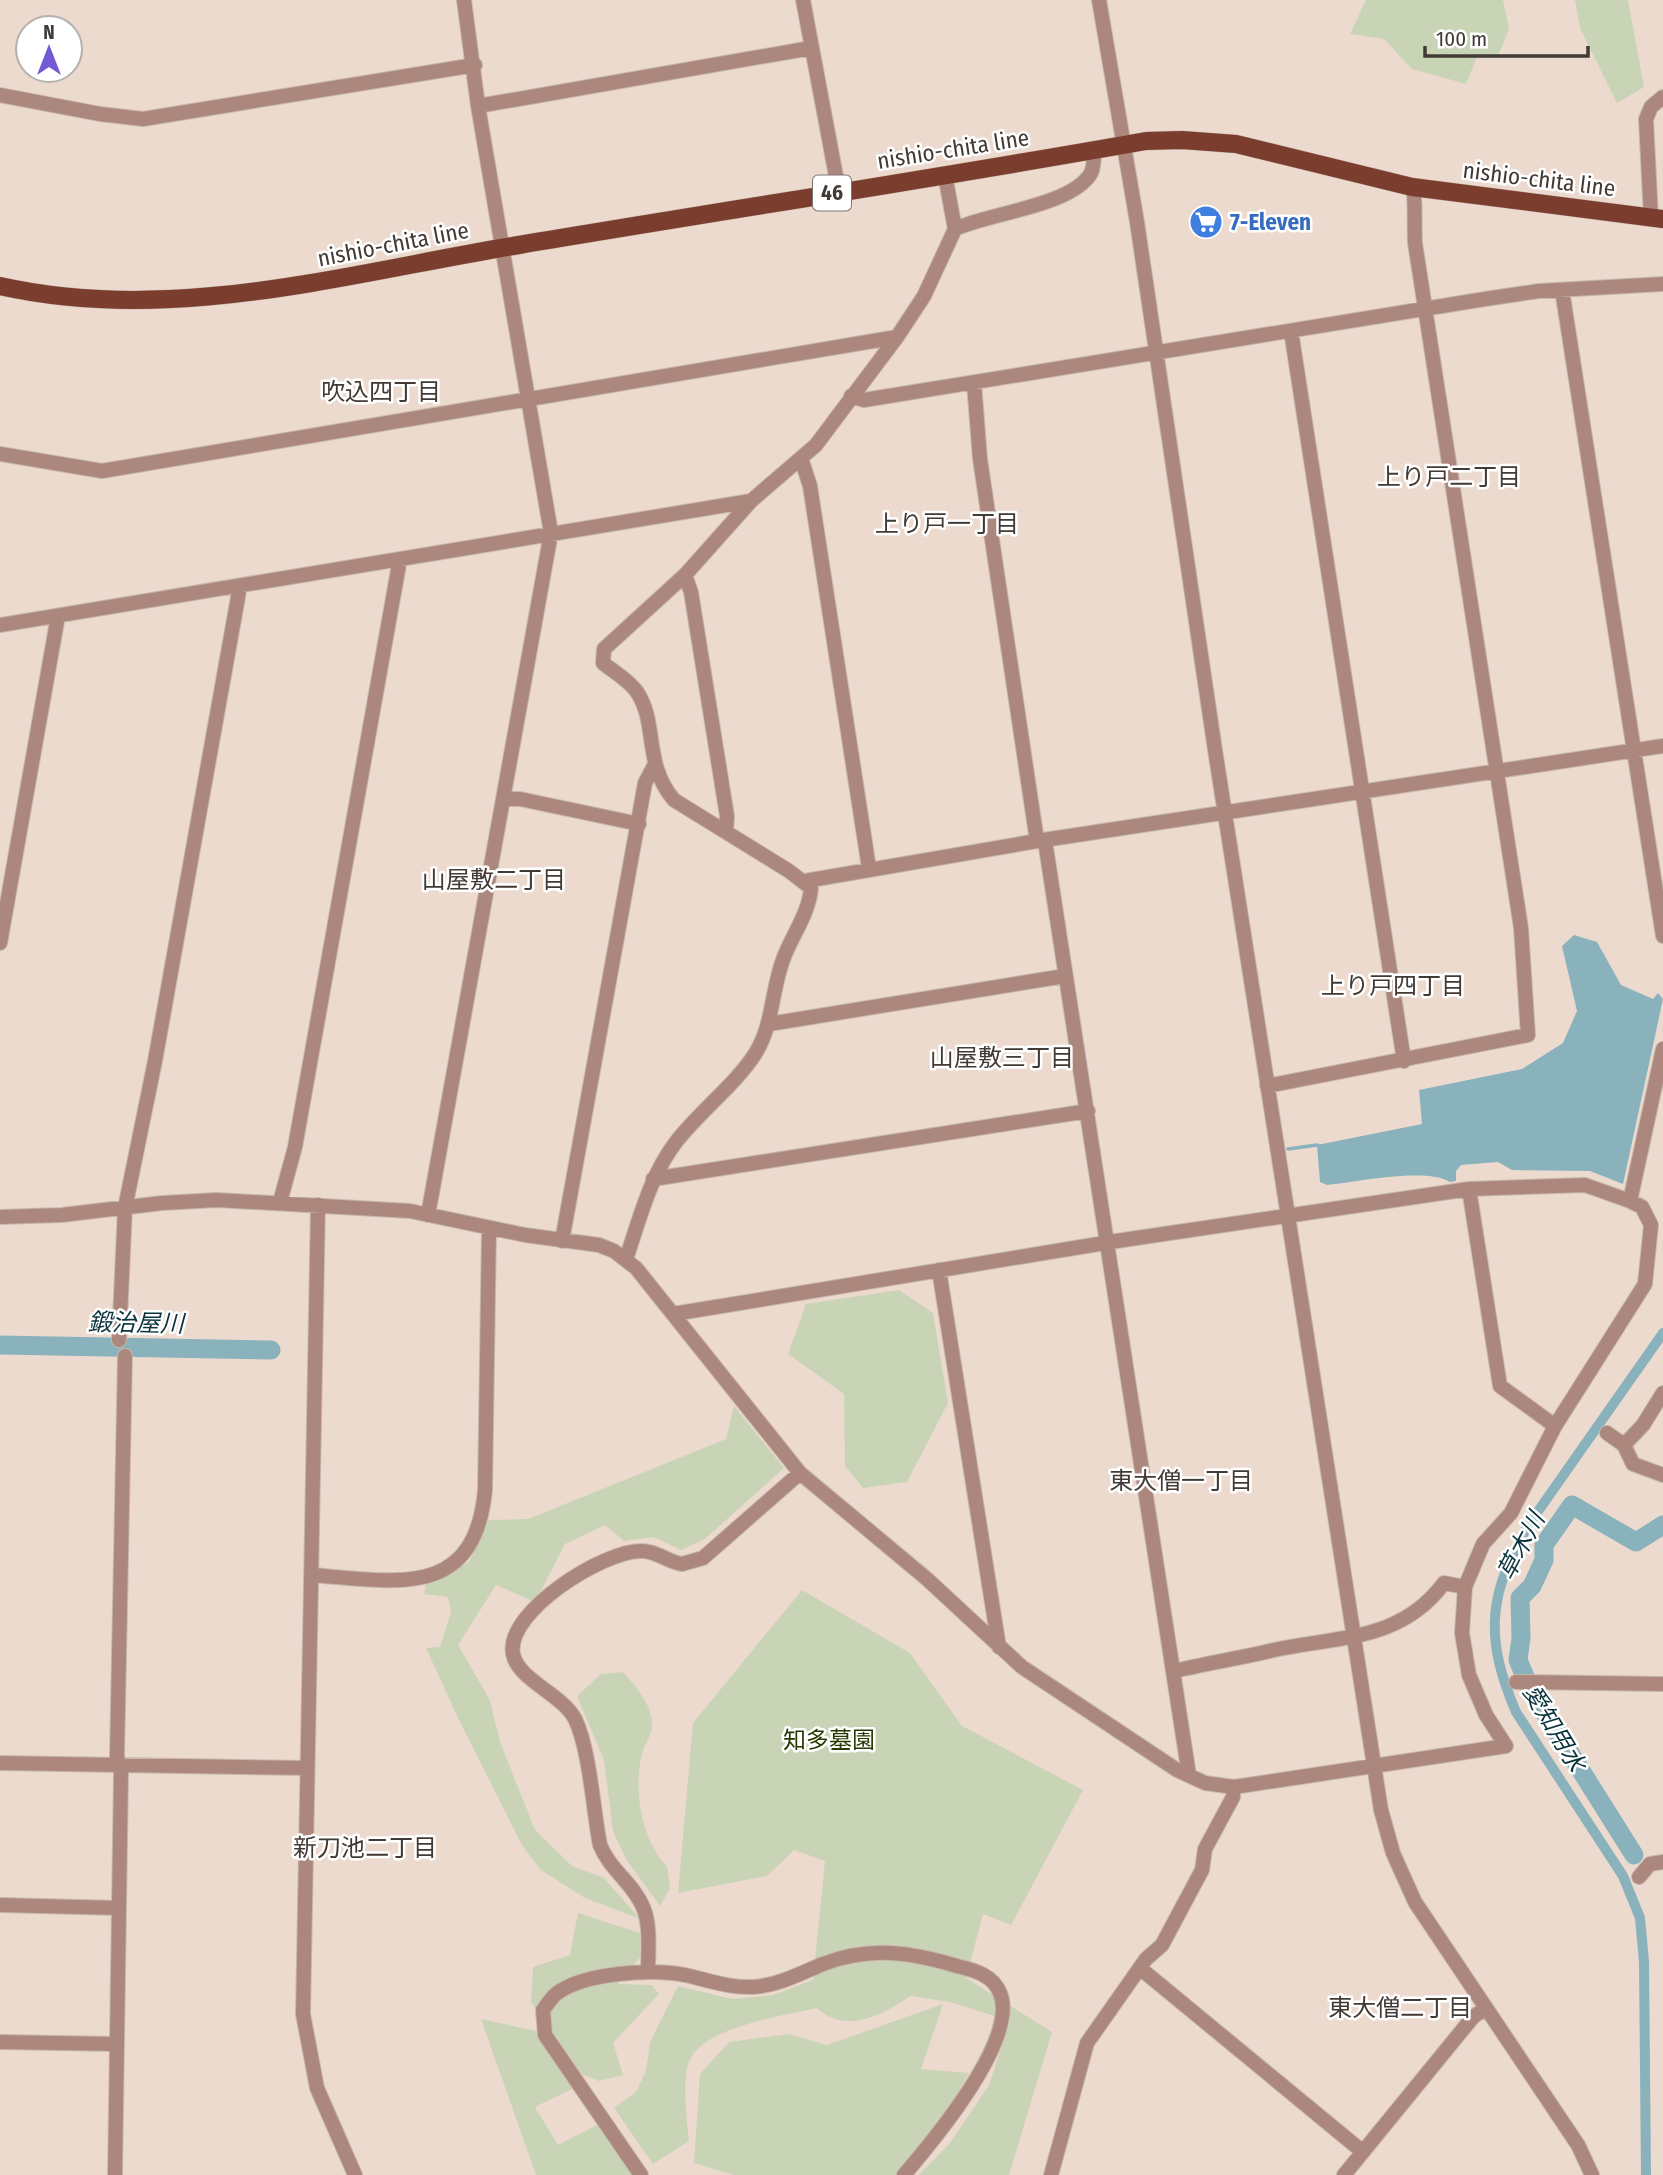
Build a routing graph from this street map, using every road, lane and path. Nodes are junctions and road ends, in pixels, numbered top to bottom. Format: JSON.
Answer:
{"nodes":[{"id":1,"x":464,"y":0,"type":"edge"},
{"id":2,"x":803,"y":0,"type":"edge"},
{"id":3,"x":1098,"y":0,"type":"edge"},
{"id":4,"x":811,"y":48,"type":"junction"},
{"id":5,"x":475,"y":65,"type":"junction"},
{"id":6,"x":0,"y":95,"type":"edge"},
{"id":7,"x":1663,"y":97,"type":"edge"},
{"id":8,"x":478,"y":106,"type":"junction"},
{"id":9,"x":1122,"y":145,"type":"junction"},
{"id":10,"x":1094,"y":152,"type":"junction"},
{"id":11,"x":944,"y":175,"type":"junction"},
{"id":12,"x":1412,"y":187,"type":"junction"},
{"id":13,"x":839,"y":192,"type":"junction"},
{"id":14,"x":1657,"y":219,"type":"edge"},
{"id":15,"x":955,"y":229,"type":"junction"},
{"id":16,"x":503,"y":248,"type":"junction"},
{"id":17,"x":1663,"y":284,"type":"edge"},
{"id":18,"x":0,"y":286,"type":"edge"},
{"id":19,"x":1562,"y":290,"type":"junction"},
{"id":20,"x":1426,"y":309,"type":"junction"},
{"id":21,"x":1291,"y":331,"type":"junction"},
{"id":22,"x":897,"y":337,"type":"junction"},
{"id":23,"x":1154,"y":353,"type":"junction"},
{"id":24,"x":974,"y":383,"type":"junction"},
{"id":25,"x":851,"y":396,"type":"junction"},
{"id":26,"x":530,"y":398,"type":"junction"},
{"id":27,"x":0,"y":454,"type":"edge"},
{"id":28,"x":801,"y":458,"type":"junction"},
{"id":29,"x":751,"y":500,"type":"junction"},
{"id":30,"x":551,"y":533,"type":"junction"},
{"id":31,"x":400,"y":559,"type":"junction"},
{"id":32,"x":685,"y":575,"type":"junction"},
{"id":33,"x":240,"y":586,"type":"junction"},
{"id":34,"x":58,"y":616,"type":"junction"},
{"id":35,"x":0,"y":625,"type":"edge"},
{"id":36,"x":1663,"y":746,"type":"edge"},
{"id":37,"x":1633,"y":751,"type":"junction"},
{"id":38,"x":654,"y":766,"type":"junction"},
{"id":39,"x":1498,"y":772,"type":"junction"},
{"id":40,"x":1363,"y":793,"type":"junction"},
{"id":41,"x":504,"y":799,"type":"junction"},
{"id":42,"x":1226,"y":813,"type":"junction"},
{"id":43,"x":639,"y":824,"type":"junction"},
{"id":44,"x":726,"y":832,"type":"junction"},
{"id":45,"x":1041,"y":841,"type":"junction"},
{"id":46,"x":869,"y":868,"type":"junction"},
{"id":47,"x":805,"y":881,"type":"junction"},
{"id":48,"x":1663,"y":936,"type":"edge"},
{"id":49,"x":0,"y":943,"type":"edge"},
{"id":50,"x":1065,"y":976,"type":"junction"},
{"id":51,"x":769,"y":1024,"type":"junction"},
{"id":52,"x":1663,"y":1049,"type":"edge"},
{"id":53,"x":1404,"y":1061,"type":"junction"},
{"id":54,"x":1267,"y":1086,"type":"junction"},
{"id":55,"x":1088,"y":1111,"type":"junction"},
{"id":56,"x":653,"y":1179,"type":"junction"},
{"id":57,"x":1469,"y":1189,"type":"junction"},
{"id":58,"x":1630,"y":1201,"type":"junction"},
{"id":59,"x":280,"y":1202,"type":"junction"},
{"id":60,"x":318,"y":1205,"type":"junction"},
{"id":61,"x":125,"y":1208,"type":"junction"},
{"id":62,"x":428,"y":1214,"type":"junction"},
{"id":63,"x":1288,"y":1214,"type":"junction"},
{"id":64,"x":0,"y":1217,"type":"edge"},
{"id":65,"x":489,"y":1228,"type":"junction"},
{"id":66,"x":562,"y":1241,"type":"junction"},
{"id":67,"x":1108,"y":1243,"type":"junction"},
{"id":68,"x":626,"y":1259,"type":"junction"},
{"id":69,"x":939,"y":1270,"type":"junction"},
{"id":70,"x":673,"y":1314,"type":"junction"},
{"id":71,"x":119,"y":1340,"type":"dead end"},
{"id":72,"x":125,"y":1356,"type":"dead end"},
{"id":73,"x":1663,"y":1393,"type":"edge"},
{"id":74,"x":1555,"y":1426,"type":"junction"},
{"id":75,"x":1607,"y":1433,"type":"dead end"},
{"id":76,"x":1624,"y":1445,"type":"junction"},
{"id":77,"x":800,"y":1473,"type":"junction"},
{"id":78,"x":1663,"y":1475,"type":"edge"},
{"id":79,"x":311,"y":1575,"type":"junction"},
{"id":80,"x":1465,"y":1587,"type":"junction"},
{"id":81,"x":1354,"y":1637,"type":"junction"},
{"id":82,"x":999,"y":1647,"type":"junction"},
{"id":83,"x":1174,"y":1671,"type":"junction"},
{"id":84,"x":1516,"y":1682,"type":"dead end"},
{"id":85,"x":1663,"y":1684,"type":"edge"},
{"id":86,"x":0,"y":1763,"type":"edge"},
{"id":87,"x":120,"y":1764,"type":"junction"},
{"id":88,"x":307,"y":1768,"type":"junction"},
{"id":89,"x":1373,"y":1769,"type":"junction"},
{"id":90,"x":1189,"y":1775,"type":"junction"},
{"id":91,"x":1234,"y":1787,"type":"junction"},
{"id":92,"x":1663,"y":1862,"type":"edge"},
{"id":93,"x":1639,"y":1877,"type":"dead end"},
{"id":94,"x":0,"y":1905,"type":"edge"},
{"id":95,"x":119,"y":1908,"type":"junction"},
{"id":96,"x":1140,"y":1969,"type":"junction"},
{"id":97,"x":648,"y":1972,"type":"junction"},
{"id":98,"x":1486,"y":2008,"type":"junction"},
{"id":99,"x":0,"y":2042,"type":"edge"},
{"id":100,"x":116,"y":2044,"type":"junction"},
{"id":101,"x":1363,"y":2152,"type":"junction"},
{"id":102,"x":116,"y":2175,"type":"edge"},
{"id":103,"x":355,"y":2175,"type":"edge"},
{"id":104,"x":641,"y":2175,"type":"edge"},
{"id":105,"x":904,"y":2175,"type":"edge"},
{"id":106,"x":1051,"y":2175,"type":"edge"},
{"id":107,"x":1344,"y":2175,"type":"edge"},
{"id":108,"x":1592,"y":2175,"type":"edge"}],
"edges":[{"from":1,"to":5,"type":"street"},
{"from":2,"to":4,"type":"street"},
{"from":3,"to":9,"type":"street"},
{"from":4,"to":8,"type":"street"},
{"from":4,"to":13,"type":"street"},
{"from":5,"to":6,"type":"street"},
{"from":5,"to":8,"type":"street"},
{"from":7,"to":14,"type":"street"},
{"from":8,"to":16,"type":"street"},
{"from":9,"to":10,"type":"main road","name":"nishio-chita line","number":"46"},
{"from":9,"to":12,"type":"main road","name":"nishio-chita line","number":"46"},
{"from":9,"to":23,"type":"street"},
{"from":10,"to":11,"type":"main road","name":"nishio-chita line","number":"46"},
{"from":10,"to":15,"type":"street"},
{"from":11,"to":13,"type":"main road","name":"nishio-chita line","number":"46"},
{"from":11,"to":15,"type":"street"},
{"from":12,"to":14,"type":"main road","name":"nishio-chita line","number":"46"},
{"from":12,"to":20,"type":"street"},
{"from":13,"to":16,"type":"main road","name":"nishio-chita line","number":"46"},
{"from":15,"to":22,"type":"street"},
{"from":16,"to":18,"type":"main road","name":"nishio-chita line","number":"46"},
{"from":16,"to":26,"type":"street"},
{"from":17,"to":19,"type":"street"},
{"from":19,"to":20,"type":"street"},
{"from":19,"to":37,"type":"street"},
{"from":20,"to":21,"type":"street"},
{"from":20,"to":39,"type":"street"},
{"from":21,"to":23,"type":"street"},
{"from":21,"to":40,"type":"street"},
{"from":22,"to":25,"type":"street"},
{"from":22,"to":26,"type":"street"},
{"from":23,"to":24,"type":"street"},
{"from":23,"to":42,"type":"street"},
{"from":24,"to":25,"type":"street"},
{"from":24,"to":45,"type":"street"},
{"from":25,"to":28,"type":"street"},
{"from":26,"to":27,"type":"street"},
{"from":26,"to":30,"type":"street"},
{"from":28,"to":29,"type":"street"},
{"from":28,"to":46,"type":"street"},
{"from":29,"to":30,"type":"street"},
{"from":29,"to":32,"type":"street"},
{"from":30,"to":31,"type":"street"},
{"from":30,"to":41,"type":"street"},
{"from":31,"to":33,"type":"street"},
{"from":31,"to":59,"type":"street"},
{"from":32,"to":38,"type":"street"},
{"from":32,"to":44,"type":"street"},
{"from":33,"to":34,"type":"street"},
{"from":33,"to":61,"type":"street"},
{"from":34,"to":35,"type":"street"},
{"from":34,"to":49,"type":"street"},
{"from":36,"to":37,"type":"street"},
{"from":37,"to":39,"type":"street"},
{"from":37,"to":48,"type":"street"},
{"from":38,"to":43,"type":"street"},
{"from":38,"to":44,"type":"street"},
{"from":39,"to":40,"type":"street"},
{"from":39,"to":53,"type":"street"},
{"from":40,"to":42,"type":"street"},
{"from":40,"to":53,"type":"street"},
{"from":41,"to":43,"type":"street"},
{"from":41,"to":62,"type":"street"},
{"from":42,"to":45,"type":"street"},
{"from":42,"to":54,"type":"street"},
{"from":43,"to":66,"type":"street"},
{"from":44,"to":47,"type":"street"},
{"from":45,"to":46,"type":"street"},
{"from":45,"to":50,"type":"street"},
{"from":46,"to":47,"type":"street"},
{"from":47,"to":51,"type":"street"},
{"from":50,"to":51,"type":"street"},
{"from":50,"to":55,"type":"street"},
{"from":51,"to":56,"type":"street"},
{"from":52,"to":58,"type":"street"},
{"from":53,"to":54,"type":"street"},
{"from":54,"to":63,"type":"street"},
{"from":55,"to":56,"type":"street"},
{"from":55,"to":67,"type":"street"},
{"from":56,"to":68,"type":"street"},
{"from":57,"to":58,"type":"street"},
{"from":57,"to":63,"type":"street"},
{"from":57,"to":74,"type":"street"},
{"from":58,"to":74,"type":"street"},
{"from":59,"to":60,"type":"street"},
{"from":59,"to":61,"type":"street"},
{"from":60,"to":62,"type":"street"},
{"from":60,"to":79,"type":"street"},
{"from":61,"to":64,"type":"street"},
{"from":61,"to":71,"type":"street"},
{"from":62,"to":65,"type":"street"},
{"from":63,"to":67,"type":"street"},
{"from":63,"to":81,"type":"street"},
{"from":65,"to":66,"type":"street"},
{"from":65,"to":79,"type":"street"},
{"from":66,"to":68,"type":"street"},
{"from":67,"to":69,"type":"street"},
{"from":67,"to":83,"type":"street"},
{"from":68,"to":70,"type":"street"},
{"from":69,"to":70,"type":"street"},
{"from":69,"to":82,"type":"street"},
{"from":70,"to":77,"type":"street"},
{"from":72,"to":87,"type":"street"},
{"from":73,"to":76,"type":"street"},
{"from":74,"to":80,"type":"street"},
{"from":75,"to":76,"type":"street"},
{"from":76,"to":78,"type":"street"},
{"from":77,"to":82,"type":"street"},
{"from":77,"to":97,"type":"street"},
{"from":79,"to":88,"type":"street"},
{"from":80,"to":81,"type":"street"},
{"from":80,"to":89,"type":"street"},
{"from":81,"to":83,"type":"street"},
{"from":81,"to":89,"type":"street"},
{"from":82,"to":90,"type":"street"},
{"from":83,"to":90,"type":"street"},
{"from":84,"to":85,"type":"street"},
{"from":86,"to":87,"type":"street"},
{"from":87,"to":88,"type":"street"},
{"from":87,"to":95,"type":"street"},
{"from":88,"to":103,"type":"street"},
{"from":89,"to":91,"type":"street"},
{"from":89,"to":98,"type":"street"},
{"from":90,"to":91,"type":"street"},
{"from":91,"to":96,"type":"street"},
{"from":92,"to":93,"type":"street"},
{"from":94,"to":95,"type":"street"},
{"from":95,"to":100,"type":"street"},
{"from":96,"to":101,"type":"street"},
{"from":96,"to":106,"type":"street"},
{"from":97,"to":104,"type":"street"},
{"from":97,"to":105,"type":"street"},
{"from":98,"to":101,"type":"street"},
{"from":98,"to":108,"type":"street"},
{"from":99,"to":100,"type":"street"},
{"from":100,"to":102,"type":"street"},
{"from":101,"to":107,"type":"street"}]}
